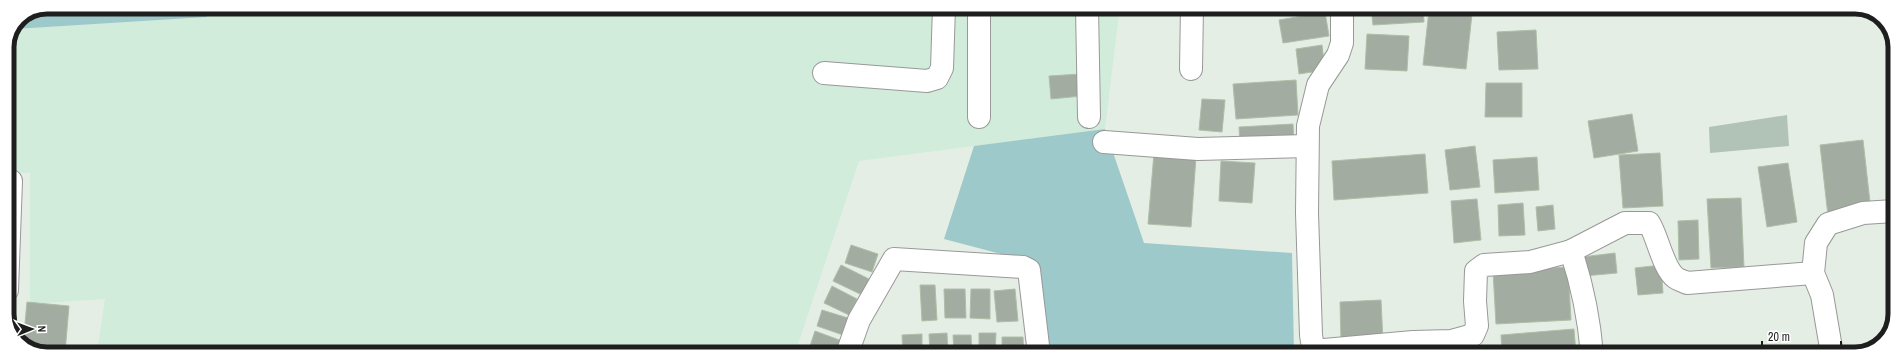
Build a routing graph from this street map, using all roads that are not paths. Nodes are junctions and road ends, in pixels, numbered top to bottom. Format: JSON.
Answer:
{"nodes":[{"id":1,"x":944,"y":14,"type":"edge"},
{"id":2,"x":979,"y":14,"type":"edge"},
{"id":3,"x":1087,"y":14,"type":"edge"},
{"id":4,"x":1192,"y":14,"type":"edge"},
{"id":5,"x":1342,"y":14,"type":"edge"},
{"id":6,"x":1191,"y":68,"type":"dead end"},
{"id":7,"x":824,"y":73,"type":"dead end"},
{"id":8,"x":979,"y":117,"type":"dead end"},
{"id":9,"x":1089,"y":117,"type":"dead end"},
{"id":10,"x":1104,"y":142,"type":"dead end"},
{"id":11,"x":1307,"y":146,"type":"junction"},
{"id":12,"x":1888,"y":211,"type":"edge"},
{"id":13,"x":1571,"y":251,"type":"junction"},
{"id":14,"x":1813,"y":273,"type":"junction"},
{"id":15,"x":849,"y":347,"type":"edge"},
{"id":16,"x":1038,"y":347,"type":"edge"},
{"id":17,"x":1314,"y":347,"type":"edge"},
{"id":18,"x":1368,"y":347,"type":"edge"},
{"id":19,"x":1591,"y":347,"type":"edge"},
{"id":20,"x":1831,"y":347,"type":"edge"}],
"edges":[{"from":1,"to":7,"type":"street"},
{"from":2,"to":8,"type":"street"},
{"from":3,"to":9,"type":"street"},
{"from":4,"to":6,"type":"street"},
{"from":5,"to":11,"type":"street"},
{"from":10,"to":11,"type":"street"},
{"from":11,"to":17,"type":"street"},
{"from":12,"to":14,"type":"street"},
{"from":13,"to":14,"type":"street"},
{"from":13,"to":18,"type":"street"},
{"from":13,"to":19,"type":"street"},
{"from":14,"to":20,"type":"street"},
{"from":15,"to":16,"type":"street"}]}
